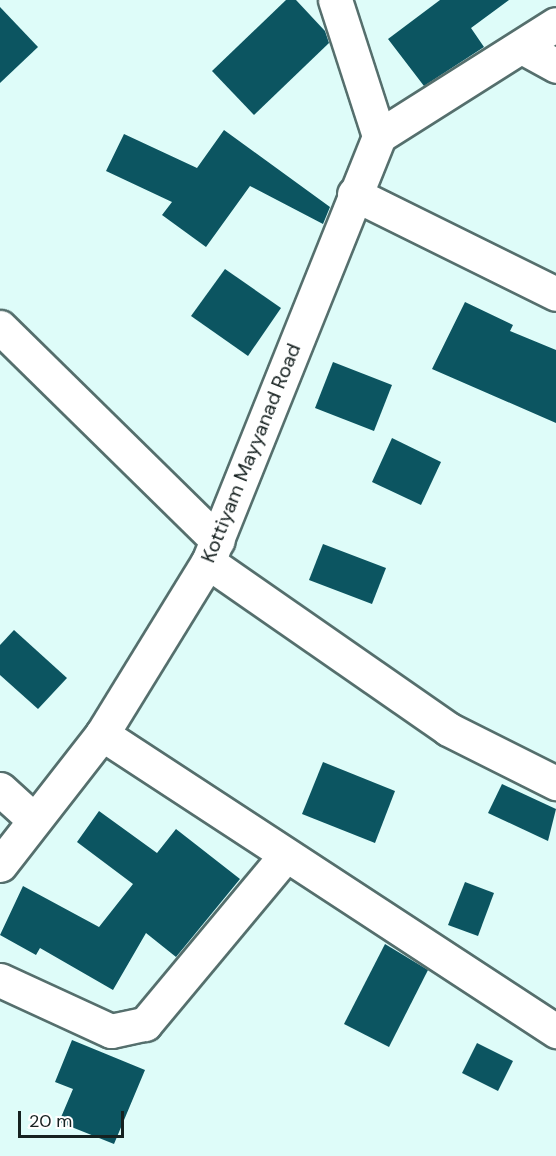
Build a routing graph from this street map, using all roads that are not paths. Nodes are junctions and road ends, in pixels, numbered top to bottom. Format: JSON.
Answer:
{"nodes":[{"id":1,"x":335,"y":0,"type":"edge"},
{"id":2,"x":556,"y":24,"type":"edge"},
{"id":3,"x":524,"y":48,"type":"junction"},
{"id":4,"x":556,"y":66,"type":"edge"},
{"id":5,"x":380,"y":136,"type":"junction"},
{"id":6,"x":354,"y":195,"type":"junction"},
{"id":7,"x":556,"y":294,"type":"edge"},
{"id":8,"x":0,"y":327,"type":"edge"},
{"id":9,"x":213,"y":551,"type":"junction"},
{"id":10,"x":102,"y":734,"type":"junction"},
{"id":11,"x":556,"y":783,"type":"edge"},
{"id":12,"x":0,"y":789,"type":"edge"},
{"id":13,"x":32,"y":818,"type":"junction"},
{"id":14,"x":285,"y":856,"type":"junction"},
{"id":15,"x":0,"y":865,"type":"edge"},
{"id":16,"x":0,"y":980,"type":"edge"},
{"id":17,"x":556,"y":1032,"type":"edge"}],
"edges":[{"from":1,"to":5,"type":"street"},
{"from":2,"to":3,"type":"street"},
{"from":3,"to":4,"type":"street"},
{"from":3,"to":5,"type":"street"},
{"from":5,"to":6,"type":"street","name":"Kottiyam Mayyanad Road"},
{"from":6,"to":7,"type":"street"},
{"from":6,"to":9,"type":"street","name":"Kottiyam Mayyanad Road"},
{"from":8,"to":9,"type":"street"},
{"from":9,"to":10,"type":"street","name":"Kottiyam Mayyanad Road"},
{"from":9,"to":11,"type":"street"},
{"from":10,"to":13,"type":"street","name":"Kottiyam Mayyanad Road"},
{"from":10,"to":14,"type":"street"},
{"from":12,"to":13,"type":"street"},
{"from":13,"to":15,"type":"street","name":"Kottiyam Mayyanad Road"},
{"from":14,"to":16,"type":"street"},
{"from":14,"to":17,"type":"street"}]}
